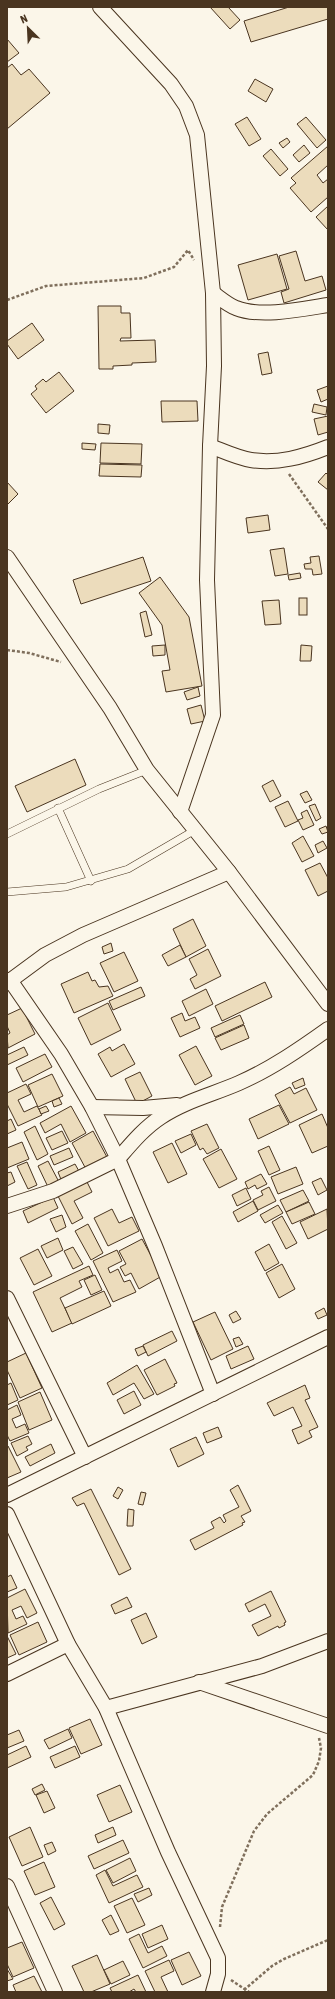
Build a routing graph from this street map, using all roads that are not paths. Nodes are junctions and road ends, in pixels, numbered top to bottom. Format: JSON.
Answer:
{"nodes":[{"id":1,"x":100,"y":7,"type":"edge"},
{"id":2,"x":213,"y":293,"type":"junction"},
{"id":3,"x":328,"y":305,"type":"edge"},
{"id":4,"x":210,"y":446,"type":"junction"},
{"id":5,"x":328,"y":447,"type":"edge"},
{"id":6,"x":7,"y":557,"type":"edge"},
{"id":7,"x":147,"y":770,"type":"junction"},
{"id":8,"x":58,"y":808,"type":"junction"},
{"id":9,"x":180,"y":812,"type":"junction"},
{"id":10,"x":195,"y":830,"type":"junction"},
{"id":11,"x":7,"y":834,"type":"edge"},
{"id":12,"x":229,"y":872,"type":"junction"},
{"id":13,"x":91,"y":881,"type":"junction"},
{"id":14,"x":7,"y":892,"type":"edge"},
{"id":15,"x":9,"y":981,"type":"edge"},
{"id":16,"x":328,"y":1004,"type":"edge"},
{"id":17,"x":328,"y":1029,"type":"edge"},
{"id":18,"x":184,"y":1105,"type":"junction"},
{"id":19,"x":92,"y":1107,"type":"junction"},
{"id":20,"x":118,"y":1159,"type":"junction"},
{"id":21,"x":7,"y":1206,"type":"edge"},
{"id":22,"x":7,"y":1298,"type":"edge"},
{"id":23,"x":328,"y":1337,"type":"edge"},
{"id":24,"x":213,"y":1394,"type":"junction"},
{"id":25,"x":85,"y":1457,"type":"junction"},
{"id":26,"x":7,"y":1495,"type":"edge"},
{"id":27,"x":7,"y":1514,"type":"edge"},
{"id":28,"x":328,"y":1641,"type":"edge"},
{"id":29,"x":68,"y":1644,"type":"junction"},
{"id":30,"x":7,"y":1674,"type":"edge"},
{"id":31,"x":199,"y":1682,"type":"junction"},
{"id":32,"x":106,"y":1708,"type":"junction"},
{"id":33,"x":322,"y":1724,"type":"edge"},
{"id":34,"x":7,"y":1886,"type":"edge"},
{"id":35,"x":55,"y":1992,"type":"edge"},
{"id":36,"x":213,"y":1992,"type":"edge"}],
"edges":[{"from":1,"to":2,"type":"street"},
{"from":2,"to":3,"type":"street"},
{"from":2,"to":4,"type":"street"},
{"from":4,"to":5,"type":"street"},
{"from":4,"to":9,"type":"street"},
{"from":6,"to":7,"type":"street"},
{"from":7,"to":8,"type":"lane"},
{"from":7,"to":9,"type":"street"},
{"from":8,"to":11,"type":"lane"},
{"from":8,"to":13,"type":"lane"},
{"from":9,"to":10,"type":"street"},
{"from":10,"to":12,"type":"street"},
{"from":10,"to":13,"type":"lane"},
{"from":12,"to":15,"type":"street"},
{"from":12,"to":16,"type":"street"},
{"from":13,"to":14,"type":"lane"},
{"from":15,"to":19,"type":"street"},
{"from":17,"to":18,"type":"street"},
{"from":18,"to":19,"type":"street"},
{"from":18,"to":20,"type":"street"},
{"from":19,"to":20,"type":"street"},
{"from":20,"to":21,"type":"street"},
{"from":20,"to":24,"type":"street"},
{"from":22,"to":25,"type":"street"},
{"from":23,"to":24,"type":"street"},
{"from":24,"to":25,"type":"street"},
{"from":25,"to":26,"type":"street"},
{"from":27,"to":29,"type":"street"},
{"from":28,"to":31,"type":"street"},
{"from":29,"to":30,"type":"street"},
{"from":29,"to":32,"type":"street"},
{"from":31,"to":32,"type":"street"},
{"from":31,"to":33,"type":"street"},
{"from":32,"to":36,"type":"street"},
{"from":34,"to":35,"type":"street"}]}
